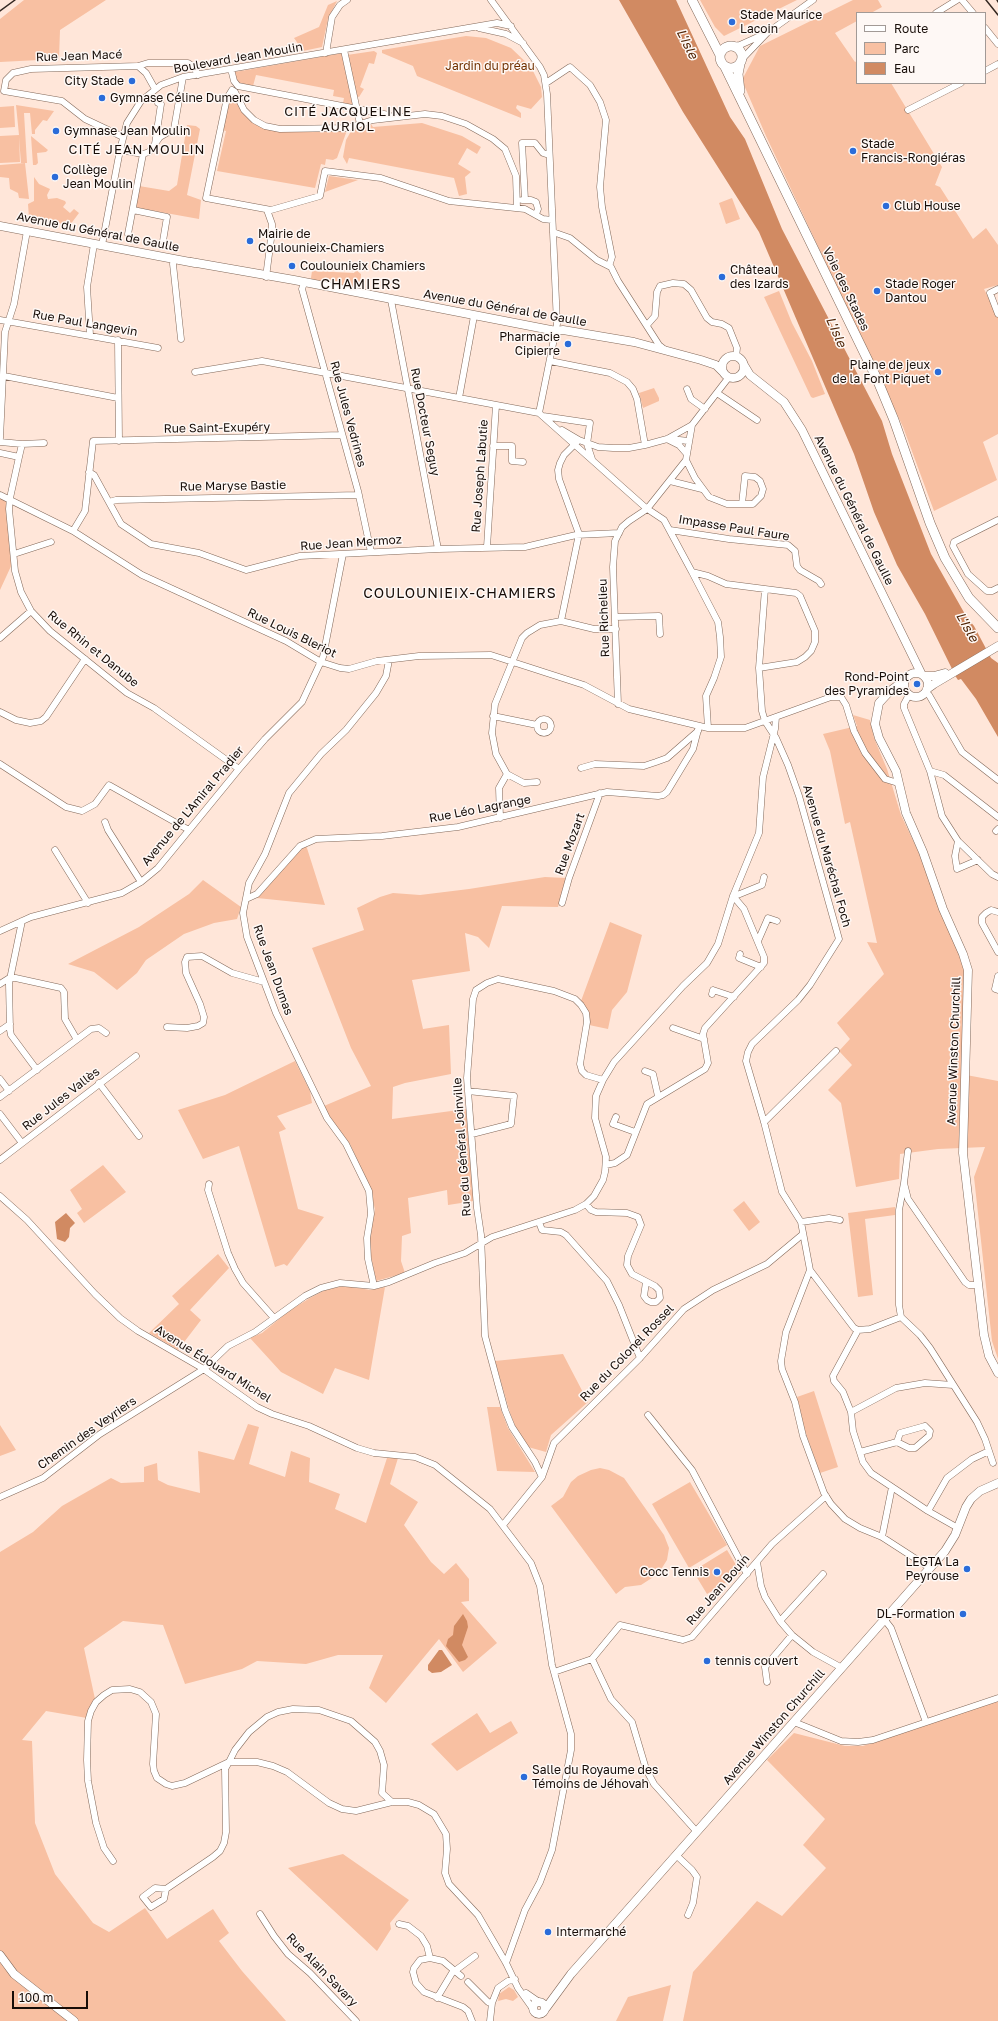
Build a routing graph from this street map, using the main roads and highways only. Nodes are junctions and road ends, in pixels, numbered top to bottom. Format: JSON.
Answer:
{"nodes":[{"id":1,"x":692,"y":0,"type":"edge"},
{"id":2,"x":703,"y":22,"type":"junction"},
{"id":3,"x":732,"y":46,"type":"junction"},
{"id":4,"x":720,"y":55,"type":"junction"},
{"id":5,"x":742,"y":61,"type":"junction"},
{"id":6,"x":725,"y":67,"type":"junction"},
{"id":7,"x":745,"y":108,"type":"junction"},
{"id":8,"x":0,"y":226,"type":"edge"},
{"id":9,"x":726,"y":359,"type":"junction"},
{"id":10,"x":701,"y":360,"type":"junction"},
{"id":11,"x":744,"y":365,"type":"junction"},
{"id":12,"x":730,"y":376,"type":"junction"},
{"id":13,"x":772,"y":392,"type":"junction"},
{"id":14,"x":917,"y":484,"type":"junction"},
{"id":15,"x":998,"y":620,"type":"edge"},
{"id":16,"x":998,"y":628,"type":"edge"},
{"id":17,"x":998,"y":642,"type":"edge"},
{"id":18,"x":906,"y":643,"type":"junction"},
{"id":19,"x":998,"y":646,"type":"edge"},
{"id":20,"x":953,"y":671,"type":"junction"},
{"id":21,"x":923,"y":674,"type":"junction"},
{"id":22,"x":906,"y":678,"type":"junction"},
{"id":23,"x":926,"y":691,"type":"junction"},
{"id":24,"x":908,"y":693,"type":"junction"},
{"id":25,"x":884,"y":697,"type":"junction"},
{"id":26,"x":998,"y":1373,"type":"edge"},
{"id":27,"x":998,"y":1483,"type":"edge"},
{"id":28,"x":0,"y":1955,"type":"edge"},
{"id":29,"x":542,"y":2006,"type":"junction"},
{"id":30,"x":534,"y":2011,"type":"junction"},
{"id":31,"x":74,"y":2021,"type":"edge"},
{"id":32,"x":538,"y":2021,"type":"edge"},
{"id":33,"x":543,"y":2021,"type":"edge"}],
"edges":[{"from":1,"to":2,"type":"main road"},
{"from":2,"to":3,"type":"main road"},
{"from":2,"to":4,"type":"main road"},
{"from":3,"to":4,"type":"main road"},
{"from":3,"to":5,"type":"main road"},
{"from":4,"to":6,"type":"main road"},
{"from":5,"to":6,"type":"main road"},
{"from":5,"to":7,"type":"main road","name":"Voie des Stades"},
{"from":6,"to":7,"type":"main road","name":"Voie des Stades"},
{"from":7,"to":14,"type":"main road","name":"Voie des Stades"},
{"from":8,"to":10,"type":"main road","name":"Avenue du Général de Gaulle"},
{"from":9,"to":10,"type":"main road","name":"Avenue du Général de Gaulle"},
{"from":9,"to":11,"type":"main road"},
{"from":9,"to":12,"type":"main road"},
{"from":10,"to":12,"type":"main road","name":"Avenue du Général de Gaulle"},
{"from":11,"to":12,"type":"main road"},
{"from":11,"to":13,"type":"main road","name":"Avenue du Général de Gaulle"},
{"from":12,"to":13,"type":"main road","name":"Avenue du Général de Gaulle"},
{"from":13,"to":18,"type":"main road","name":"Avenue du Général de Gaulle"},
{"from":14,"to":15,"type":"main road","name":"Voie des Stades"},
{"from":14,"to":16,"type":"main road","name":"Voie des Stades"},
{"from":17,"to":20,"type":"main road"},
{"from":18,"to":21,"type":"main road","name":"Avenue du Général de Gaulle"},
{"from":18,"to":22,"type":"main road","name":"Avenue du Général de Gaulle"},
{"from":19,"to":20,"type":"main road"},
{"from":20,"to":21,"type":"main road"},
{"from":20,"to":23,"type":"main road"},
{"from":21,"to":22,"type":"main road"},
{"from":21,"to":23,"type":"main road"},
{"from":22,"to":24,"type":"main road"},
{"from":22,"to":25,"type":"main road","name":"Avenue Winston Churchill"},
{"from":23,"to":24,"type":"main road"},
{"from":24,"to":25,"type":"main road"},
{"from":25,"to":26,"type":"main road","name":"Avenue Winston Churchill"},
{"from":27,"to":29,"type":"main road","name":"Avenue Winston Churchill"},
{"from":28,"to":31,"type":"main road"},
{"from":29,"to":30,"type":"main road","name":"Avenue Winston Churchill"},
{"from":29,"to":30,"type":"main road"},
{"from":29,"to":33,"type":"main road"},
{"from":30,"to":32,"type":"main road"}]}
